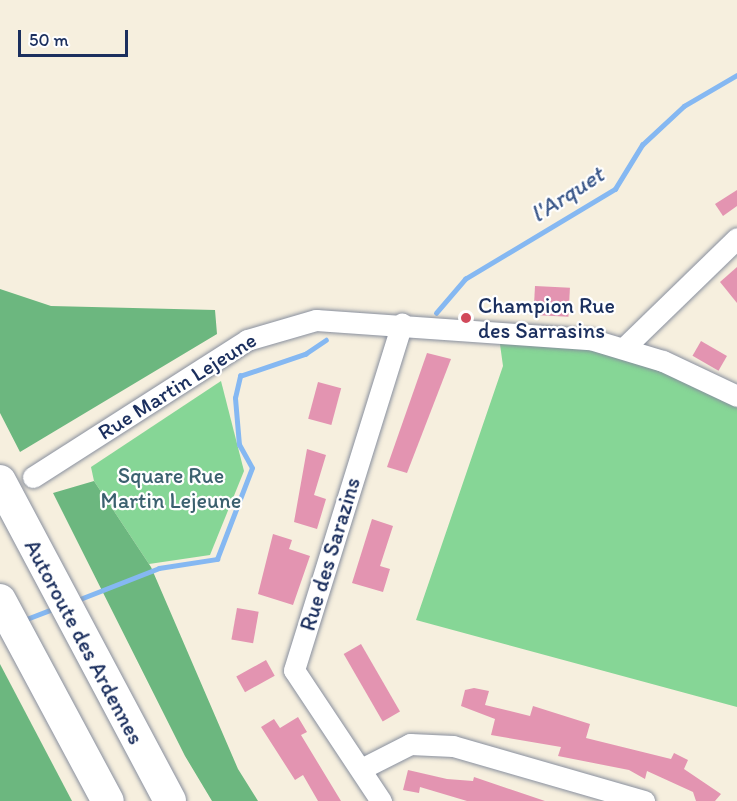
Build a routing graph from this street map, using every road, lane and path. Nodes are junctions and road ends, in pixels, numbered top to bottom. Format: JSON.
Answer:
{"nodes":[{"id":1,"x":737,"y":238,"type":"edge"},
{"id":2,"x":402,"y":323,"type":"junction"},
{"id":3,"x":625,"y":347,"type":"junction"},
{"id":4,"x":737,"y":396,"type":"edge"},
{"id":5,"x":33,"y":477,"type":"dead end"},
{"id":6,"x":0,"y":481,"type":"edge"},
{"id":7,"x":0,"y":600,"type":"edge"},
{"id":8,"x":362,"y":769,"type":"junction"},
{"id":9,"x":108,"y":801,"type":"edge"},
{"id":10,"x":170,"y":801,"type":"edge"},
{"id":11,"x":381,"y":801,"type":"edge"},
{"id":12,"x":644,"y":801,"type":"edge"}],
"edges":[{"from":1,"to":3,"type":"street"},
{"from":2,"to":3,"type":"street","name":"Rue Martin Lejeune"},
{"from":2,"to":5,"type":"street","name":"Rue Martin Lejeune"},
{"from":2,"to":8,"type":"street","name":"Rue des Sarazins"},
{"from":3,"to":4,"type":"street","name":"Rue Martin Lejeune"},
{"from":6,"to":10,"type":"highway","name":"Autoroute des Ardennes"},
{"from":7,"to":9,"type":"highway"},
{"from":8,"to":11,"type":"street","name":"Rue des Sarazins"},
{"from":8,"to":12,"type":"street"}]}
